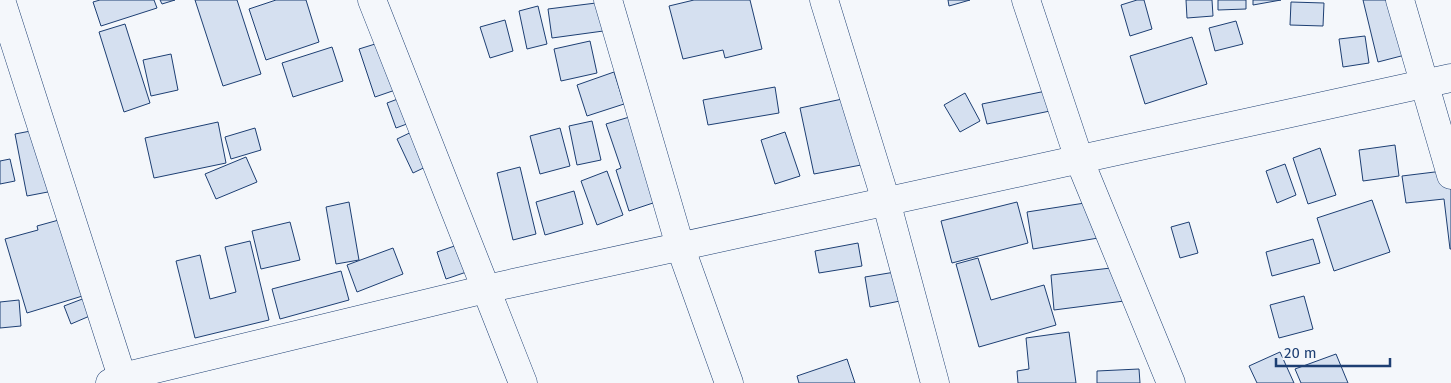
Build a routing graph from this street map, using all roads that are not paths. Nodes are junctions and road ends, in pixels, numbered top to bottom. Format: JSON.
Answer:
{"nodes":[{"id":1,"x":2,"y":0,"type":"edge"},
{"id":2,"x":372,"y":0,"type":"edge"},
{"id":3,"x":608,"y":0,"type":"edge"},
{"id":4,"x":824,"y":0,"type":"edge"},
{"id":5,"x":1026,"y":0,"type":"edge"},
{"id":6,"x":1400,"y":0,"type":"edge"},
{"id":7,"x":1451,"y":78,"type":"edge"},
{"id":8,"x":1425,"y":84,"type":"junction"},
{"id":9,"x":1079,"y":159,"type":"junction"},
{"id":10,"x":1451,"y":175,"type":"edge"},
{"id":11,"x":886,"y":201,"type":"junction"},
{"id":12,"x":680,"y":246,"type":"junction"},
{"id":13,"x":486,"y":289,"type":"junction"},
{"id":14,"x":119,"y":381,"type":"edge"},
{"id":15,"x":523,"y":383,"type":"edge"},
{"id":16,"x":729,"y":383,"type":"edge"},
{"id":17,"x":935,"y":383,"type":"edge"},
{"id":18,"x":1171,"y":383,"type":"edge"}],
"edges":[{"from":1,"to":14,"type":"street"},
{"from":2,"to":13,"type":"street"},
{"from":3,"to":12,"type":"street"},
{"from":4,"to":11,"type":"street"},
{"from":5,"to":9,"type":"street"},
{"from":6,"to":8,"type":"street"},
{"from":7,"to":8,"type":"street"},
{"from":8,"to":9,"type":"street"},
{"from":8,"to":10,"type":"street"},
{"from":9,"to":11,"type":"street"},
{"from":9,"to":18,"type":"street"},
{"from":11,"to":12,"type":"street"},
{"from":11,"to":17,"type":"street"},
{"from":12,"to":13,"type":"street"},
{"from":12,"to":16,"type":"street"},
{"from":13,"to":14,"type":"street"},
{"from":13,"to":15,"type":"street"}]}
